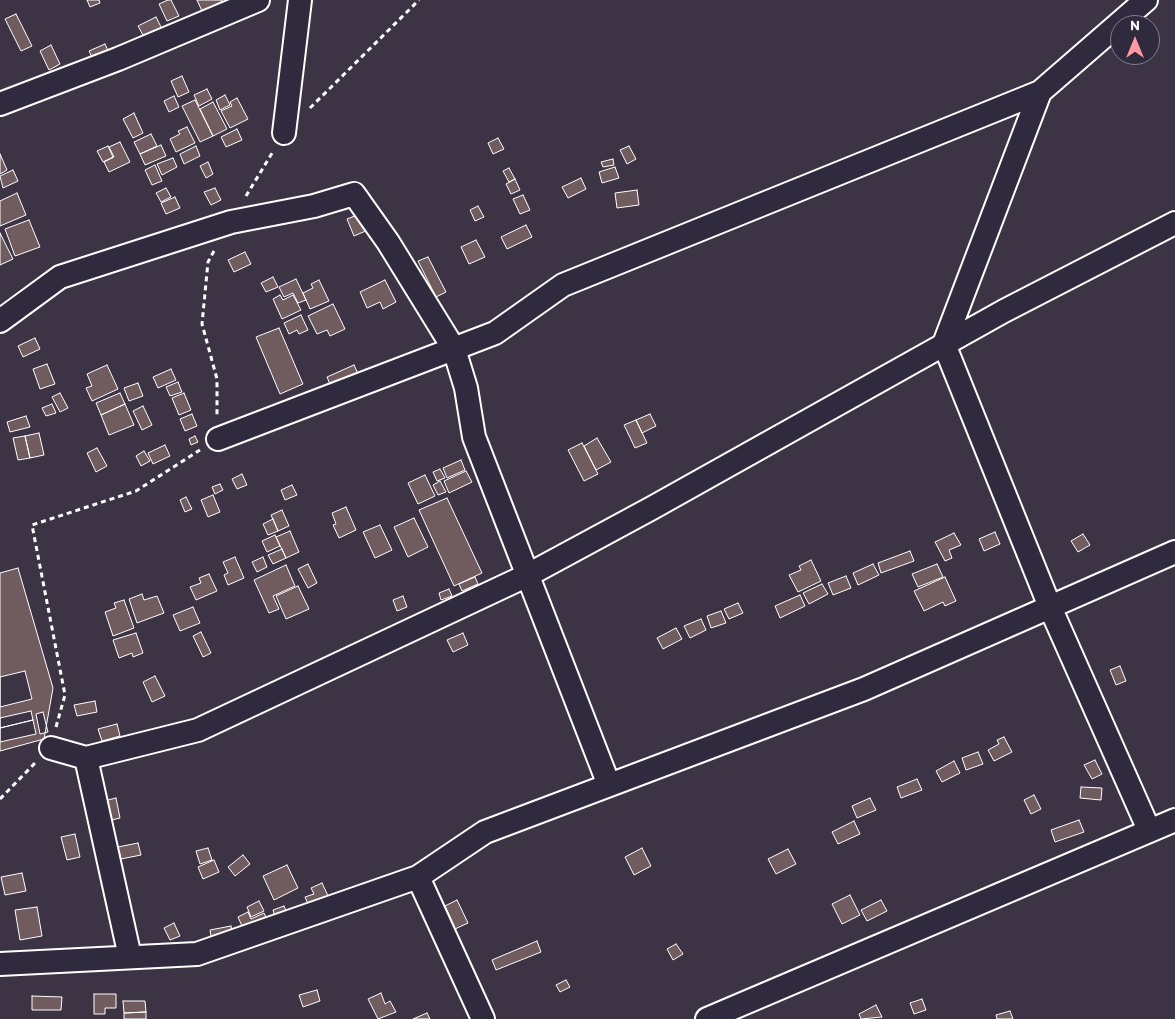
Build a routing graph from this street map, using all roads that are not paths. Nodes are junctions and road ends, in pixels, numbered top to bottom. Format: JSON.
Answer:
{"nodes":[{"id":1,"x":258,"y":0,"type":"edge"},
{"id":2,"x":300,"y":0,"type":"edge"},
{"id":3,"x":1146,"y":0,"type":"edge"},
{"id":4,"x":1040,"y":92,"type":"junction"},
{"id":5,"x":0,"y":104,"type":"edge"},
{"id":6,"x":284,"y":133,"type":"road end"},
{"id":7,"x":1175,"y":223,"type":"edge"},
{"id":8,"x":0,"y":321,"type":"edge"},
{"id":9,"x":944,"y":344,"type":"junction"},
{"id":10,"x":454,"y":349,"type":"junction"},
{"id":11,"x":218,"y":439,"type":"road end"},
{"id":12,"x":1175,"y":552,"type":"edge"},
{"id":13,"x":528,"y":575,"type":"junction"},
{"id":14,"x":1050,"y":607,"type":"junction"},
{"id":15,"x":51,"y":748,"type":"road end"},
{"id":16,"x":86,"y":758,"type":"junction"},
{"id":17,"x":609,"y":785,"type":"junction"},
{"id":18,"x":1175,"y":820,"type":"edge"},
{"id":19,"x":1149,"y":830,"type":"junction"},
{"id":20,"x":418,"y":877,"type":"junction"},
{"id":21,"x":130,"y":957,"type":"junction"},
{"id":22,"x":0,"y":964,"type":"edge"},
{"id":23,"x":483,"y":1019,"type":"edge"},
{"id":24,"x":708,"y":1019,"type":"edge"}],
"edges":[{"from":1,"to":5,"type":"street"},
{"from":2,"to":6,"type":"street"},
{"from":3,"to":4,"type":"street"},
{"from":4,"to":9,"type":"street"},
{"from":4,"to":10,"type":"street"},
{"from":7,"to":9,"type":"street"},
{"from":8,"to":10,"type":"street"},
{"from":9,"to":13,"type":"street"},
{"from":9,"to":14,"type":"street"},
{"from":10,"to":11,"type":"street"},
{"from":10,"to":13,"type":"street"},
{"from":12,"to":14,"type":"street"},
{"from":13,"to":16,"type":"street"},
{"from":13,"to":17,"type":"street"},
{"from":14,"to":17,"type":"street"},
{"from":14,"to":19,"type":"street"},
{"from":15,"to":16,"type":"street"},
{"from":16,"to":21,"type":"street"},
{"from":17,"to":20,"type":"street"},
{"from":18,"to":19,"type":"street"},
{"from":19,"to":24,"type":"street"},
{"from":20,"to":21,"type":"street"},
{"from":20,"to":23,"type":"street"},
{"from":21,"to":22,"type":"street"}]}
